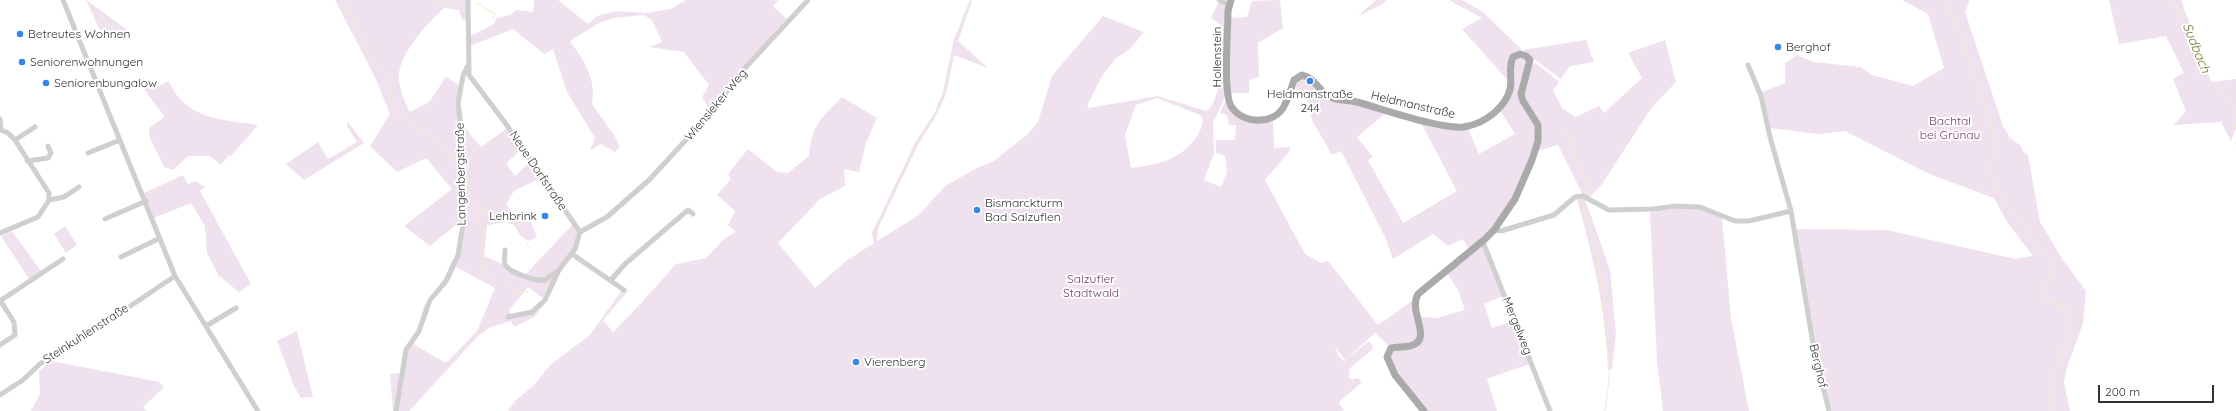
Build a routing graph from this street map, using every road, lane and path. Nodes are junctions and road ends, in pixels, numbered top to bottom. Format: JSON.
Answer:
{"nodes":[{"id":1,"x":63,"y":0,"type":"edge"},
{"id":2,"x":468,"y":0,"type":"edge"},
{"id":3,"x":808,"y":0,"type":"edge"},
{"id":4,"x":1219,"y":0,"type":"edge"},
{"id":5,"x":1230,"y":3,"type":"edge"},
{"id":6,"x":1748,"y":66,"type":"dead end"},
{"id":7,"x":467,"y":67,"type":"junction"},
{"id":8,"x":1280,"y":113,"type":"joint"},
{"id":9,"x":0,"y":119,"type":"edge"},
{"id":10,"x":35,"y":126,"type":"dead end"},
{"id":11,"x":1,"y":130,"type":"edge"},
{"id":12,"x":15,"y":140,"type":"junction"},
{"id":13,"x":120,"y":140,"type":"junction"},
{"id":14,"x":48,"y":146,"type":"dead end"},
{"id":15,"x":88,"y":153,"type":"dead end"},
{"id":16,"x":27,"y":161,"type":"junction"},
{"id":17,"x":79,"y":187,"type":"dead end"},
{"id":18,"x":49,"y":200,"type":"junction"},
{"id":19,"x":146,"y":201,"type":"junction"},
{"id":20,"x":1791,"y":211,"type":"junction"},
{"id":21,"x":693,"y":214,"type":"dead end"},
{"id":22,"x":105,"y":219,"type":"dead end"},
{"id":23,"x":1494,"y":230,"type":"junction"},
{"id":24,"x":580,"y":232,"type":"junction"},
{"id":25,"x":0,"y":233,"type":"edge"},
{"id":26,"x":160,"y":238,"type":"junction"},
{"id":27,"x":1483,"y":242,"type":"junction"},
{"id":28,"x":505,"y":250,"type":"dead end"},
{"id":29,"x":572,"y":254,"type":"junction"},
{"id":30,"x":121,"y":257,"type":"dead end"},
{"id":31,"x":63,"y":259,"type":"dead end"},
{"id":32,"x":559,"y":270,"type":"junction"},
{"id":33,"x":175,"y":276,"type":"junction"},
{"id":34,"x":610,"y":280,"type":"junction"},
{"id":35,"x":624,"y":290,"type":"dead end"},
{"id":36,"x":0,"y":301,"type":"edge"},
{"id":37,"x":236,"y":308,"type":"dead end"},
{"id":38,"x":508,"y":317,"type":"dead end"},
{"id":39,"x":206,"y":326,"type":"junction"},
{"id":40,"x":0,"y":346,"type":"edge"},
{"id":41,"x":0,"y":395,"type":"edge"},
{"id":42,"x":258,"y":411,"type":"edge"},
{"id":43,"x":396,"y":411,"type":"edge"},
{"id":44,"x":1424,"y":411,"type":"edge"},
{"id":45,"x":1550,"y":411,"type":"edge"},
{"id":46,"x":1829,"y":411,"type":"edge"}],
"edges":[{"from":1,"to":13,"type":"street"},
{"from":2,"to":7,"type":"street","name":"Neue Dorfstraße"},
{"from":3,"to":24,"type":"street","name":"Wiensieker Weg"},
{"from":4,"to":5,"type":"street"},
{"from":5,"to":8,"type":"main road","name":"Hollenstein"},
{"from":6,"to":20,"type":"street","name":"Berghof"},
{"from":7,"to":24,"type":"street","name":"Neue Dorfstraße"},
{"from":7,"to":43,"type":"street","name":"Langenbergstraße"},
{"from":8,"to":23,"type":"main road","name":"Heldmanstraße"},
{"from":9,"to":11,"type":"street"},
{"from":10,"to":12,"type":"street"},
{"from":11,"to":12,"type":"street"},
{"from":12,"to":16,"type":"street"},
{"from":13,"to":15,"type":"street"},
{"from":13,"to":19,"type":"street"},
{"from":14,"to":16,"type":"street"},
{"from":16,"to":18,"type":"street"},
{"from":17,"to":18,"type":"street"},
{"from":18,"to":25,"type":"street"},
{"from":19,"to":22,"type":"street"},
{"from":19,"to":26,"type":"street"},
{"from":20,"to":23,"type":"street"},
{"from":20,"to":46,"type":"street","name":"Berghof"},
{"from":21,"to":34,"type":"street"},
{"from":23,"to":27,"type":"main road","name":"Heldmanstraße"},
{"from":24,"to":29,"type":"street"},
{"from":26,"to":30,"type":"street"},
{"from":26,"to":33,"type":"street"},
{"from":27,"to":44,"type":"main road","name":"Heldmanstraße"},
{"from":27,"to":45,"type":"street","name":"Mergelweg"},
{"from":28,"to":32,"type":"street"},
{"from":29,"to":32,"type":"street"},
{"from":29,"to":34,"type":"street"},
{"from":31,"to":36,"type":"street"},
{"from":32,"to":38,"type":"street"},
{"from":33,"to":39,"type":"street"},
{"from":33,"to":41,"type":"street","name":"Steinkuhlenstraße"},
{"from":34,"to":35,"type":"street"},
{"from":36,"to":40,"type":"street"},
{"from":37,"to":39,"type":"street"},
{"from":39,"to":42,"type":"street"}]}
